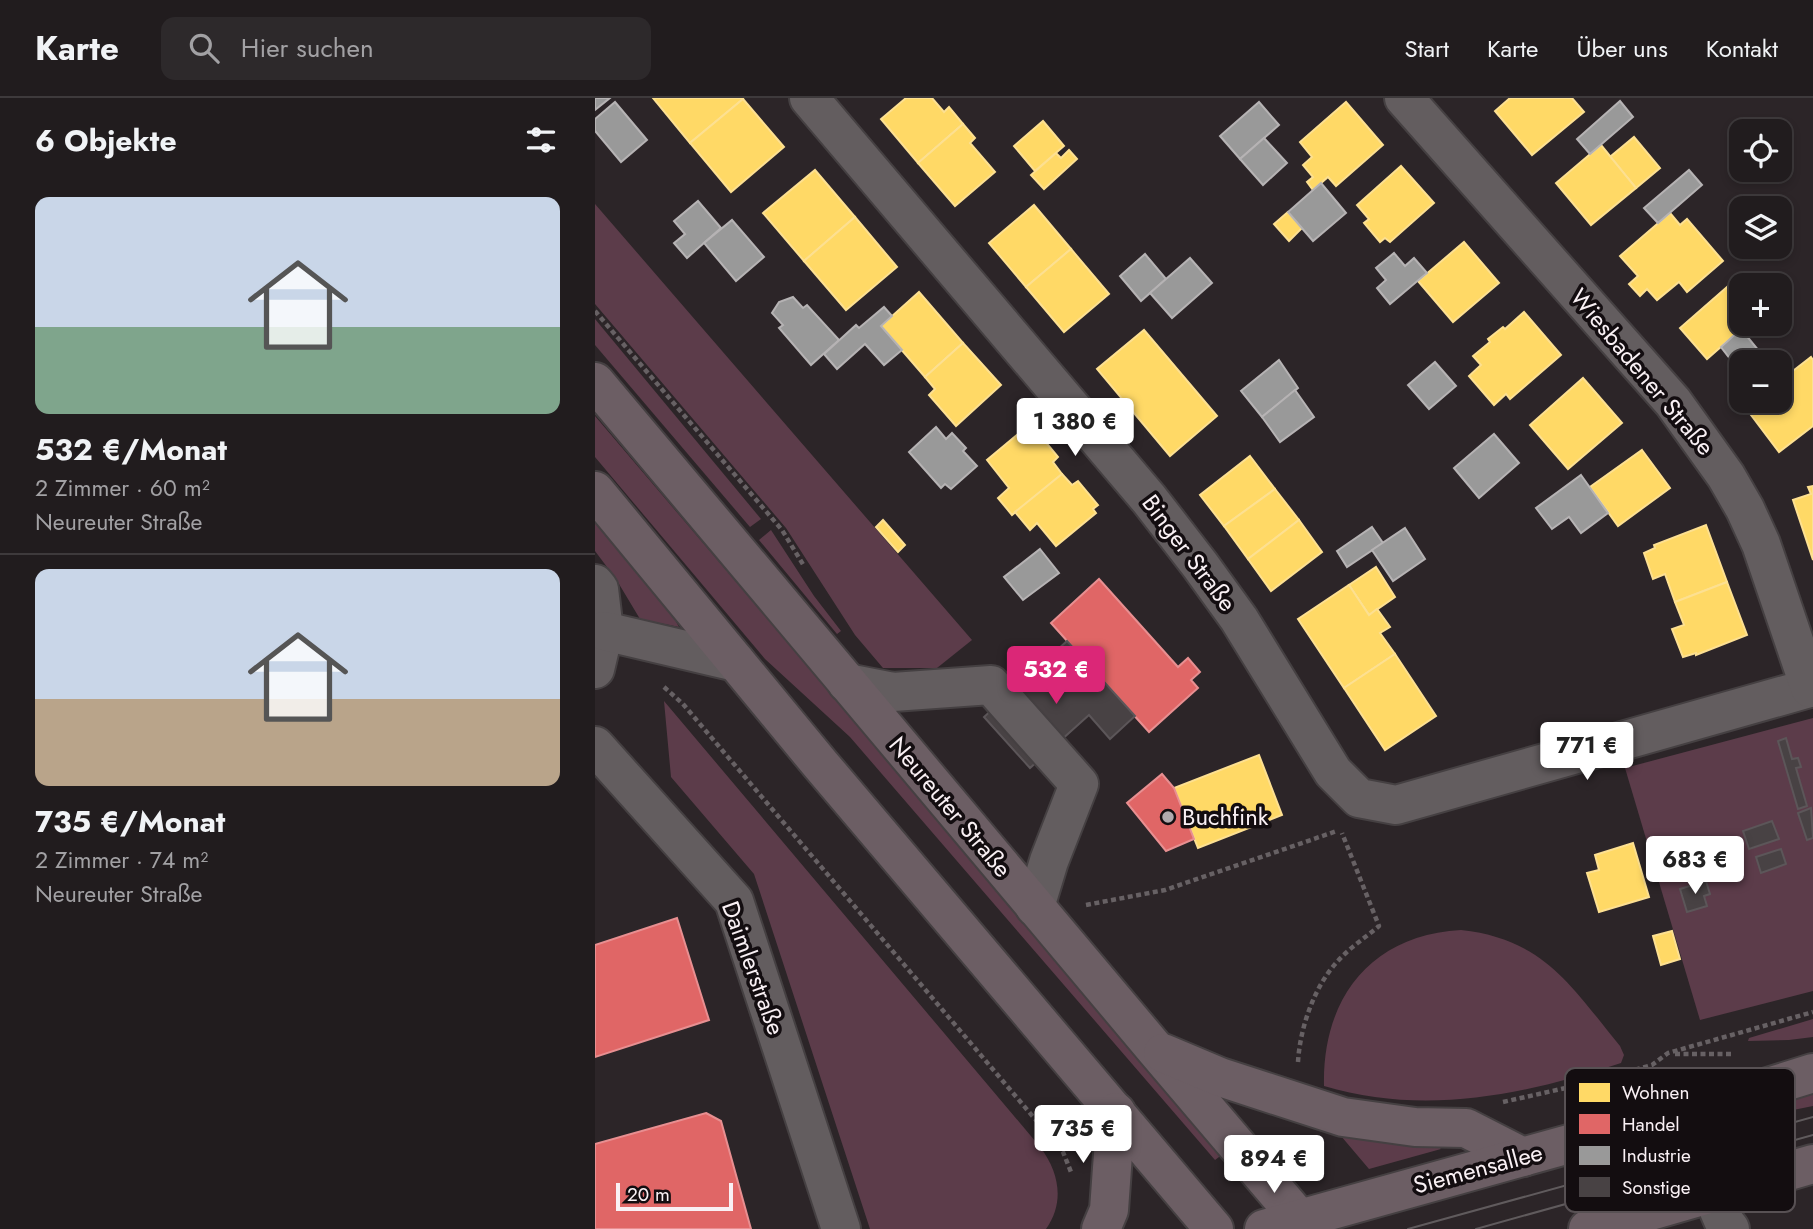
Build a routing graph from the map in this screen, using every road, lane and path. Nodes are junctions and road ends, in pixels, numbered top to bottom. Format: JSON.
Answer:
{"nodes":[{"id":1,"x":809,"y":98,"type":"edge"},
{"id":2,"x":1404,"y":98,"type":"edge"},
{"id":3,"x":595,"y":382,"type":"edge"},
{"id":4,"x":595,"y":491,"type":"edge"},
{"id":5,"x":595,"y":584,"type":"edge"},
{"id":6,"x":604,"y":631,"type":"junction"},
{"id":7,"x":736,"y":662,"type":"junction"},
{"id":8,"x":595,"y":669,"type":"edge"},
{"id":9,"x":846,"y":683,"type":"junction"},
{"id":10,"x":663,"y":686,"type":"dead end"},
{"id":11,"x":1812,"y":687,"type":"edge"},
{"id":12,"x":595,"y":747,"type":"edge"},
{"id":13,"x":1049,"y":861,"type":"junction"},
{"id":14,"x":1086,"y":905,"type":"junction"},
{"id":15,"x":1035,"y":907,"type":"junction"},
{"id":16,"x":1095,"y":915,"type":"dead end"},
{"id":17,"x":1813,"y":1012,"type":"edge"},
{"id":18,"x":1155,"y":1049,"type":"junction"},
{"id":19,"x":1668,"y":1053,"type":"junction"},
{"id":20,"x":1742,"y":1054,"type":"dead end"},
{"id":21,"x":1641,"y":1068,"type":"edge"},
{"id":22,"x":1813,"y":1073,"type":"edge"},
{"id":23,"x":1297,"y":1074,"type":"dead end"},
{"id":24,"x":1795,"y":1078,"type":"edge"},
{"id":25,"x":1565,"y":1088,"type":"edge"},
{"id":26,"x":1492,"y":1103,"type":"dead end"},
{"id":27,"x":1116,"y":1112,"type":"junction"},
{"id":28,"x":1565,"y":1145,"type":"edge"},
{"id":29,"x":1523,"y":1157,"type":"junction"},
{"id":30,"x":1813,"y":1164,"type":"edge"},
{"id":31,"x":1795,"y":1169,"type":"edge"},
{"id":32,"x":1075,"y":1181,"type":"dead end"},
{"id":33,"x":1645,"y":1212,"type":"edge"},
{"id":34,"x":1720,"y":1212,"type":"edge"},
{"id":35,"x":1304,"y":1224,"type":"edge"},
{"id":36,"x":841,"y":1229,"type":"edge"},
{"id":37,"x":1101,"y":1229,"type":"edge"},
{"id":38,"x":1215,"y":1229,"type":"edge"},
{"id":39,"x":1264,"y":1229,"type":"edge"},
{"id":40,"x":1588,"y":1229,"type":"edge"},
{"id":41,"x":1730,"y":1229,"type":"edge"}],
"edges":[{"from":1,"to":11,"type":"street","name":"Binger Straße"},
{"from":2,"to":11,"type":"street","name":"Wiesbadener Straße"},
{"from":3,"to":9,"type":"main road","name":"Neureuter Straße"},
{"from":4,"to":7,"type":"main road"},
{"from":5,"to":6,"type":"street"},
{"from":6,"to":7,"type":"street"},
{"from":6,"to":8,"type":"street"},
{"from":7,"to":27,"type":"main road"},
{"from":9,"to":13,"type":"street"},
{"from":9,"to":15,"type":"main road","name":"Neureuter Straße"},
{"from":10,"to":32,"type":"path"},
{"from":12,"to":36,"type":"street","name":"Daimlerstraße"},
{"from":13,"to":14,"type":"path"},
{"from":13,"to":15,"type":"street"},
{"from":14,"to":16,"type":"path"},
{"from":14,"to":23,"type":"path"},
{"from":15,"to":18,"type":"main road","name":"Neureuter Straße"},
{"from":17,"to":19,"type":"path"},
{"from":18,"to":29,"type":"main road"},
{"from":18,"to":35,"type":"main road","name":"Neureuter Straße"},
{"from":19,"to":20,"type":"path"},
{"from":19,"to":21,"type":"path"},
{"from":22,"to":24,"type":"main road","name":"Siemensallee"},
{"from":25,"to":26,"type":"path"},
{"from":27,"to":37,"type":"main road"},
{"from":27,"to":38,"type":"main road"},
{"from":28,"to":29,"type":"main road","name":"Siemensallee"},
{"from":29,"to":35,"type":"main road","name":"Siemensallee"},
{"from":30,"to":31,"type":"main road"},
{"from":33,"to":40,"type":"main road"},
{"from":34,"to":41,"type":"street"},
{"from":35,"to":39,"type":"main road","name":"Siemensallee"}]}
